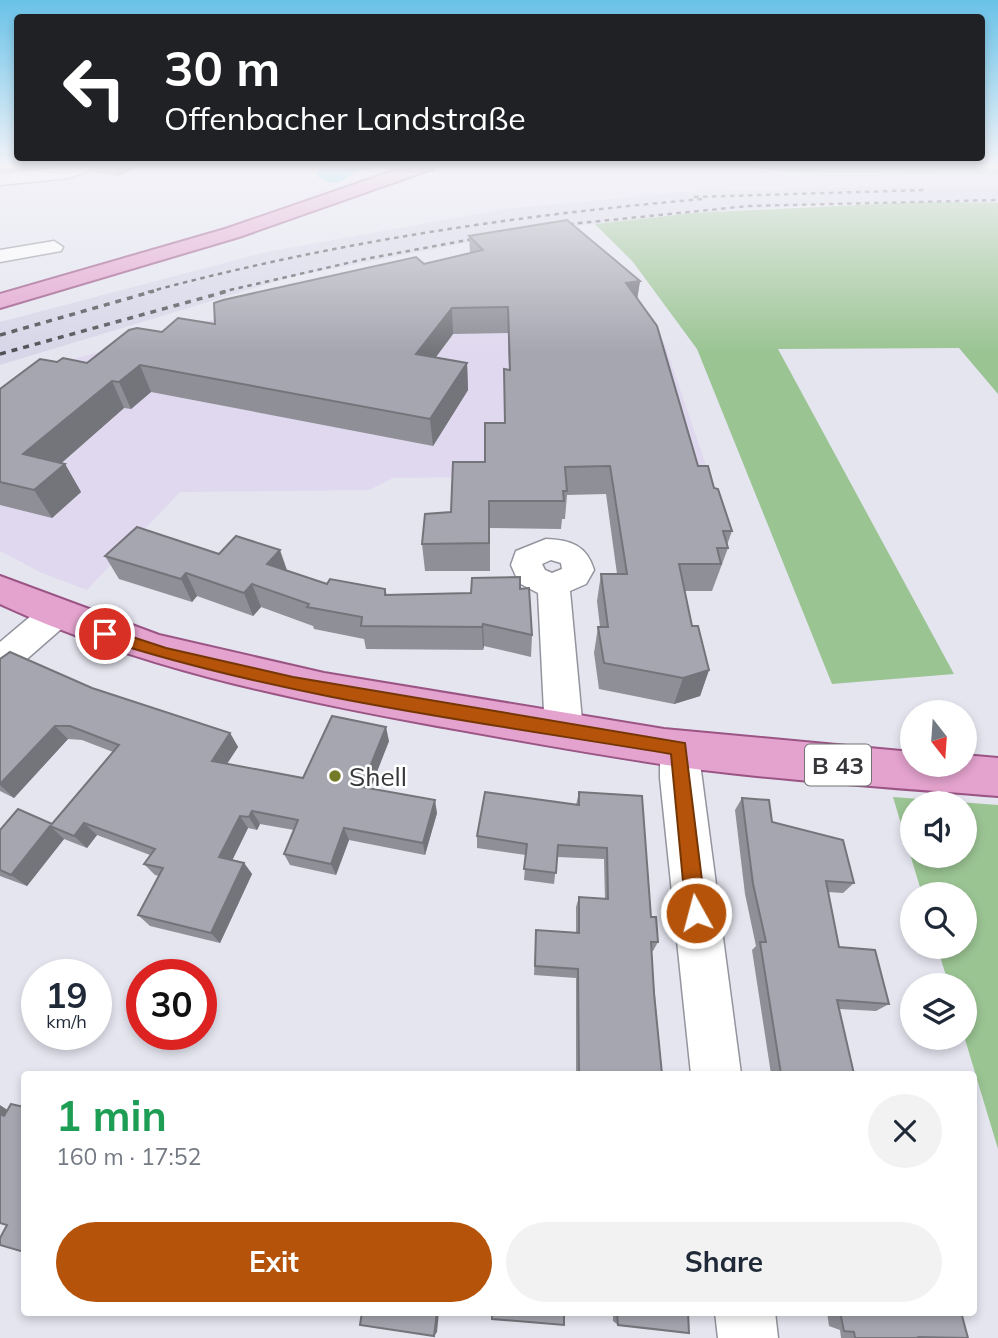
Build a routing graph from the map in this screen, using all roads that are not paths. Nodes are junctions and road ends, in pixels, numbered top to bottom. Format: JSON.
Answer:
{"nodes":[{"id":1,"x":248,"y":227,"type":"edge"},
{"id":2,"x":54,"y":247,"type":"dead end"},
{"id":3,"x":0,"y":256,"type":"edge"},
{"id":4,"x":0,"y":301,"type":"edge"},
{"id":5,"x":554,"y":585,"type":"dead end"},
{"id":6,"x":0,"y":589,"type":"edge"},
{"id":7,"x":56,"y":614,"type":"junction"},
{"id":8,"x":0,"y":662,"type":"edge"},
{"id":9,"x":565,"y":731,"type":"junction"},
{"id":10,"x":679,"y":748,"type":"junction"},
{"id":11,"x":998,"y":777,"type":"edge"},
{"id":12,"x":716,"y":1071,"type":"edge"},
{"id":13,"x":745,"y":1316,"type":"edge"},
{"id":14,"x":748,"y":1338,"type":"edge"}],
"edges":[{"from":1,"to":4,"type":"main road"},
{"from":2,"to":3,"type":"street"},
{"from":5,"to":9,"type":"street"},
{"from":6,"to":7,"type":"main road","number":"B 43"},
{"from":7,"to":8,"type":"street"},
{"from":7,"to":9,"type":"main road","number":"B 43"},
{"from":9,"to":10,"type":"main road","number":"B 43"},
{"from":10,"to":11,"type":"main road","number":"B 43"},
{"from":10,"to":12,"type":"street"},
{"from":13,"to":14,"type":"street"}]}
